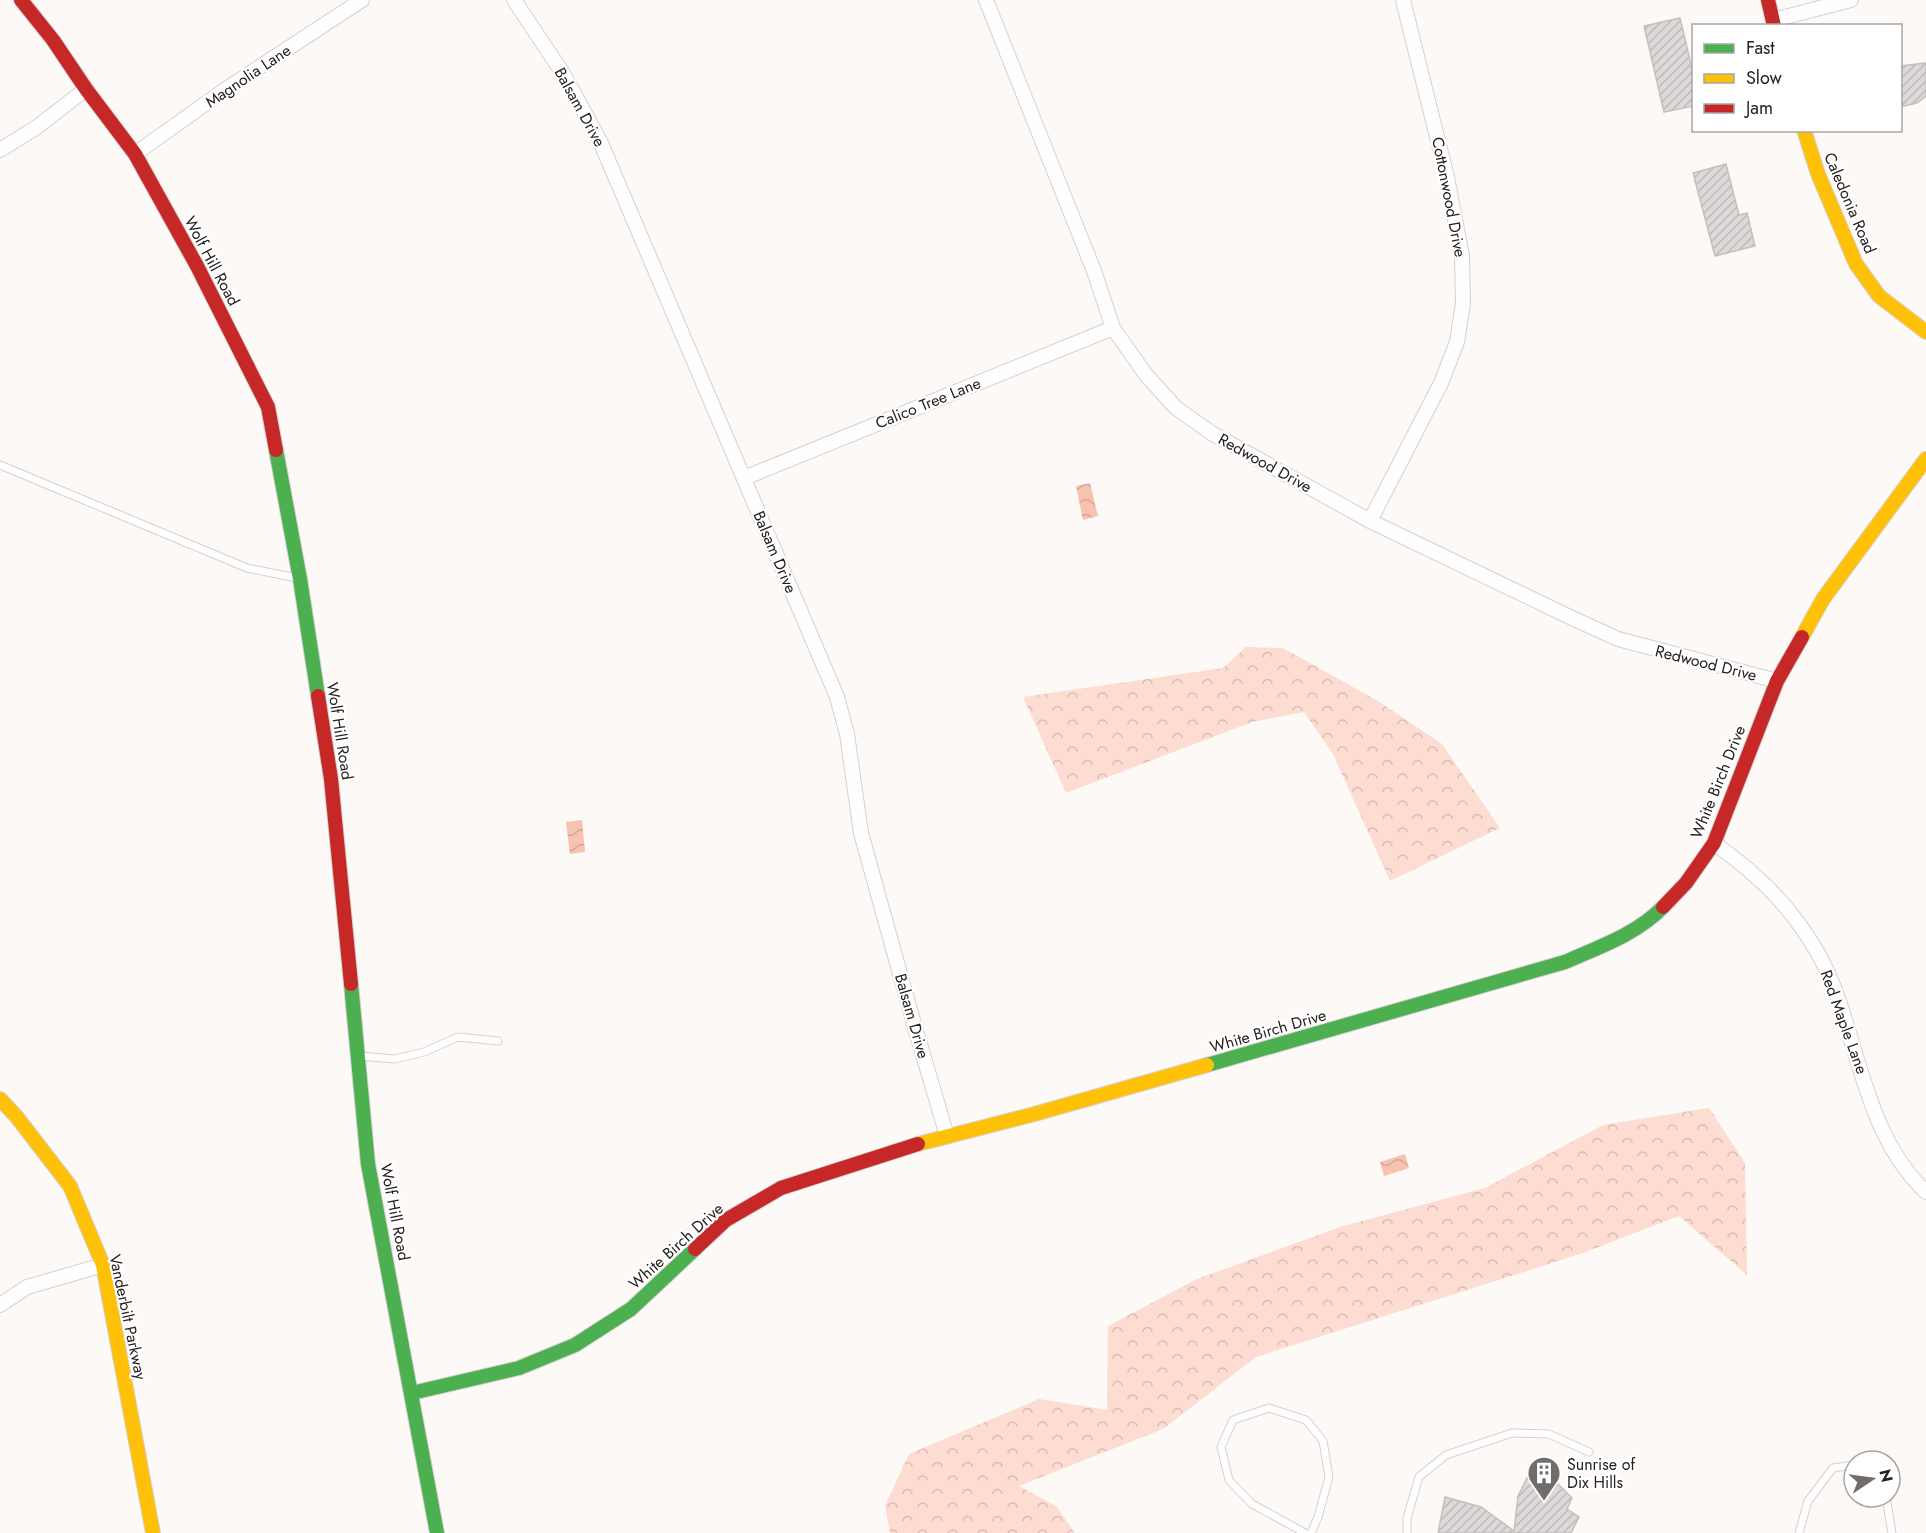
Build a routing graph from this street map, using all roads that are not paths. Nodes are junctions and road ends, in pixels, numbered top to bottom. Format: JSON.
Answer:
{"nodes":[{"id":1,"x":21,"y":0,"type":"edge"},
{"id":2,"x":362,"y":0,"type":"edge"},
{"id":3,"x":514,"y":0,"type":"edge"},
{"id":4,"x":986,"y":0,"type":"edge"},
{"id":5,"x":1402,"y":0,"type":"edge"},
{"id":6,"x":1768,"y":0,"type":"edge"},
{"id":7,"x":1851,"y":0,"type":"edge"},
{"id":8,"x":1774,"y":23,"type":"edge"},
{"id":9,"x":86,"y":89,"type":"junction"},
{"id":10,"x":1805,"y":132,"type":"edge"},
{"id":11,"x":0,"y":150,"type":"edge"},
{"id":12,"x":135,"y":154,"type":"junction"},
{"id":13,"x":1113,"y":328,"type":"junction"},
{"id":14,"x":1926,"y":332,"type":"edge"},
{"id":15,"x":1926,"y":459,"type":"edge"},
{"id":16,"x":0,"y":465,"type":"edge"},
{"id":17,"x":744,"y":478,"type":"junction"},
{"id":18,"x":1370,"y":521,"type":"junction"},
{"id":19,"x":300,"y":579,"type":"junction"},
{"id":20,"x":1776,"y":681,"type":"junction"},
{"id":21,"x":1714,"y":843,"type":"junction"},
{"id":22,"x":498,"y":1041,"type":"dead end"},
{"id":23,"x":357,"y":1056,"type":"junction"},
{"id":24,"x":0,"y":1099,"type":"edge"},
{"id":25,"x":947,"y":1136,"type":"junction"},
{"id":26,"x":1926,"y":1192,"type":"edge"},
{"id":27,"x":103,"y":1265,"type":"junction"},
{"id":28,"x":0,"y":1305,"type":"edge"},
{"id":29,"x":412,"y":1393,"type":"junction"},
{"id":30,"x":1589,"y":1452,"type":"dead end"},
{"id":31,"x":1842,"y":1467,"type":"edge"},
{"id":32,"x":1888,"y":1509,"type":"edge"},
{"id":33,"x":153,"y":1533,"type":"edge"},
{"id":34,"x":436,"y":1533,"type":"edge"},
{"id":35,"x":1305,"y":1533,"type":"edge"},
{"id":36,"x":1311,"y":1533,"type":"edge"},
{"id":37,"x":1407,"y":1533,"type":"edge"},
{"id":38,"x":1799,"y":1533,"type":"edge"},
{"id":39,"x":1892,"y":1533,"type":"edge"}],
"edges":[{"from":1,"to":9,"type":"street","name":"Wolf Hill Road"},
{"from":2,"to":12,"type":"street","name":"Magnolia Lane"},
{"from":3,"to":17,"type":"street","name":"Balsam Drive"},
{"from":4,"to":13,"type":"street","name":"Redwood Drive"},
{"from":5,"to":18,"type":"street","name":"Cottonwood Drive"},
{"from":6,"to":8,"type":"street"},
{"from":7,"to":8,"type":"street"},
{"from":9,"to":11,"type":"street"},
{"from":9,"to":12,"type":"street","name":"Wolf Hill Road"},
{"from":10,"to":14,"type":"street","name":"Caledonia Road"},
{"from":12,"to":19,"type":"street","name":"Wolf Hill Road"},
{"from":13,"to":17,"type":"street","name":"Calico Tree Lane"},
{"from":13,"to":18,"type":"street","name":"Redwood Drive"},
{"from":15,"to":20,"type":"street","name":"White Birch Drive"},
{"from":16,"to":19,"type":"lane"},
{"from":17,"to":25,"type":"street","name":"Balsam Drive"},
{"from":18,"to":20,"type":"street","name":"Redwood Drive"},
{"from":19,"to":23,"type":"street","name":"Wolf Hill Road"},
{"from":20,"to":21,"type":"street","name":"White Birch Drive"},
{"from":21,"to":25,"type":"street","name":"White Birch Drive"},
{"from":21,"to":26,"type":"street","name":"Red Maple Lane"},
{"from":22,"to":23,"type":"lane"},
{"from":23,"to":29,"type":"street","name":"Wolf Hill Road"},
{"from":24,"to":27,"type":"street","name":"Vanderbilt Parkway"},
{"from":25,"to":29,"type":"street","name":"White Birch Drive"},
{"from":27,"to":28,"type":"street"},
{"from":27,"to":33,"type":"street","name":"Vanderbilt Parkway"},
{"from":29,"to":34,"type":"street","name":"Wolf Hill Road"},
{"from":30,"to":37,"type":"lane"},
{"from":31,"to":38,"type":"lane"},
{"from":32,"to":39,"type":"lane"},
{"from":35,"to":36,"type":"lane"}]}
